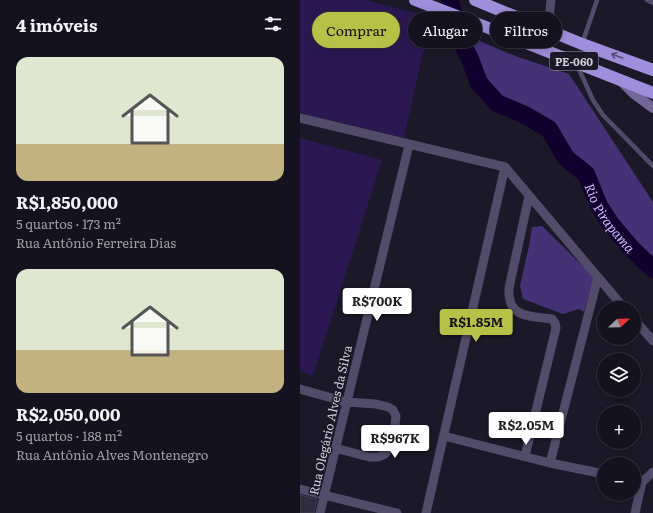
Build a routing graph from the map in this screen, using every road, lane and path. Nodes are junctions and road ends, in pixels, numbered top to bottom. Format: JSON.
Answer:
{"nodes":[{"id":1,"x":475,"y":0,"type":"edge"},
{"id":2,"x":551,"y":0,"type":"edge"},
{"id":3,"x":597,"y":0,"type":"edge"},
{"id":4,"x":647,"y":0,"type":"edge"},
{"id":5,"x":418,"y":1,"type":"edge"},
{"id":6,"x":653,"y":3,"type":"edge"},
{"id":7,"x":504,"y":12,"type":"edge"},
{"id":8,"x":550,"y":12,"type":"edge"},
{"id":9,"x":562,"y":36,"type":"edge"},
{"id":10,"x":582,"y":44,"type":"junction"},
{"id":11,"x":576,"y":62,"type":"junction"},
{"id":12,"x":647,"y":65,"type":"edge"},
{"id":13,"x":653,"y":70,"type":"edge"},
{"id":14,"x":621,"y":80,"type":"junction"},
{"id":15,"x":653,"y":93,"type":"edge"},
{"id":16,"x":653,"y":108,"type":"edge"},
{"id":17,"x":300,"y":118,"type":"edge"},
{"id":18,"x":409,"y":145,"type":"junction"},
{"id":19,"x":653,"y":166,"type":"edge"},
{"id":20,"x":505,"y":167,"type":"junction"},
{"id":21,"x":529,"y":196,"type":"junction"},
{"id":22,"x":598,"y":277,"type":"junction"},
{"id":23,"x":618,"y":301,"type":"edge"},
{"id":24,"x":641,"y":327,"type":"edge"},
{"id":25,"x":653,"y":341,"type":"edge"},
{"id":26,"x":300,"y":389,"type":"edge"},
{"id":27,"x":346,"y":402,"type":"junction"},
{"id":28,"x":444,"y":436,"type":"junction"},
{"id":29,"x":335,"y":448,"type":"junction"},
{"id":30,"x":525,"y":456,"type":"junction"},
{"id":31,"x":550,"y":463,"type":"junction"},
{"id":32,"x":653,"y":472,"type":"edge"},
{"id":33,"x":597,"y":473,"type":"edge"},
{"id":34,"x":641,"y":479,"type":"edge"},
{"id":35,"x":300,"y":489,"type":"edge"},
{"id":36,"x":325,"y":495,"type":"junction"},
{"id":37,"x":636,"y":501,"type":"edge"},
{"id":38,"x":320,"y":513,"type":"edge"},
{"id":39,"x":397,"y":513,"type":"edge"},
{"id":40,"x":426,"y":513,"type":"edge"},
{"id":41,"x":635,"y":513,"type":"edge"}],
"edges":[{"from":1,"to":7,"type":"highway","number":"PE-060"},
{"from":2,"to":8,"type":"street"},
{"from":3,"to":10,"type":"lane"},
{"from":4,"to":6,"type":"lane"},
{"from":5,"to":11,"type":"highway","number":"PE-060"},
{"from":9,"to":10,"type":"highway","number":"PE-060"},
{"from":12,"to":10,"type":"highway","number":"PE-060","one_way":true},
{"from":11,"to":14,"type":"highway","number":"PE-060"},
{"from":11,"to":19,"type":"lane"},
{"from":12,"to":13,"type":"highway","number":"PE-060"},
{"from":14,"to":15,"type":"highway","number":"PE-060"},
{"from":14,"to":16,"type":"main road"},
{"from":17,"to":18,"type":"street"},
{"from":18,"to":20,"type":"street"},
{"from":18,"to":27,"type":"street","name":"Rua Olegário Alves da Silva"},
{"from":20,"to":21,"type":"street"},
{"from":20,"to":28,"type":"street"},
{"from":21,"to":22,"type":"street"},
{"from":21,"to":30,"type":"street"},
{"from":22,"to":23,"type":"street"},
{"from":22,"to":31,"type":"street"},
{"from":24,"to":25,"type":"street"},
{"from":26,"to":27,"type":"street"},
{"from":27,"to":29,"type":"street","name":"Rua Olegário Alves da Silva"},
{"from":27,"to":29,"type":"street"},
{"from":28,"to":30,"type":"street"},
{"from":28,"to":40,"type":"street"},
{"from":29,"to":36,"type":"street","name":"Rua Olegário Alves da Silva"},
{"from":30,"to":31,"type":"street"},
{"from":31,"to":33,"type":"street"},
{"from":32,"to":34,"type":"street"},
{"from":35,"to":36,"type":"street"},
{"from":36,"to":38,"type":"street","name":"Rua Olegário Alves da Silva"},
{"from":36,"to":39,"type":"street"},
{"from":37,"to":41,"type":"street"}]}
